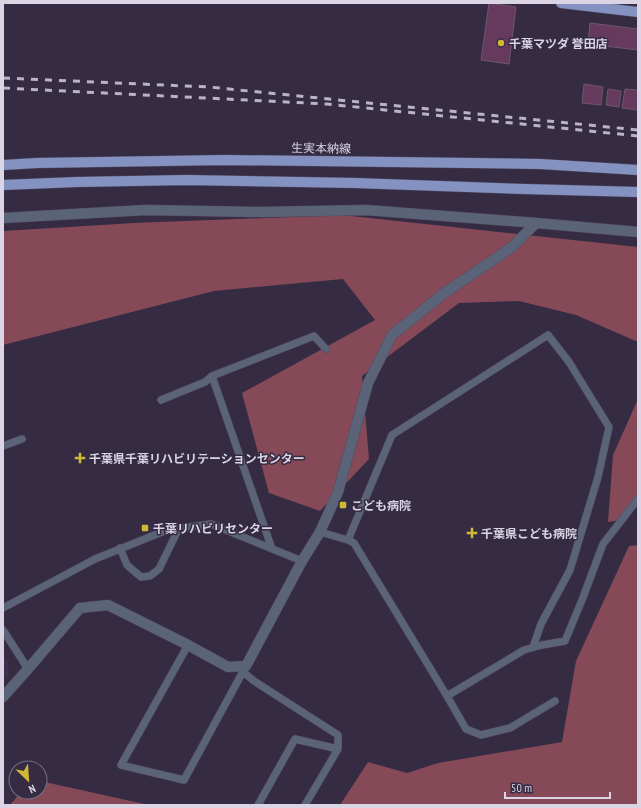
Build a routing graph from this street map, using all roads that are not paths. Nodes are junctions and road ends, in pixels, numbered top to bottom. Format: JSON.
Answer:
{"nodes":[{"id":1,"x":561,"y":3,"type":"edge"},
{"id":2,"x":638,"y":12,"type":"edge"},
{"id":3,"x":3,"y":165,"type":"edge"},
{"id":4,"x":638,"y":170,"type":"edge"},
{"id":5,"x":3,"y":185,"type":"edge"},
{"id":6,"x":638,"y":192,"type":"edge"},
{"id":7,"x":3,"y":218,"type":"edge"},
{"id":8,"x":536,"y":223,"type":"junction"},
{"id":9,"x":638,"y":232,"type":"edge"},
{"id":10,"x":326,"y":349,"type":"dead end"},
{"id":11,"x":212,"y":376,"type":"junction"},
{"id":12,"x":161,"y":400,"type":"dead end"},
{"id":13,"x":22,"y":439,"type":"dead end"},
{"id":14,"x":3,"y":446,"type":"edge"},
{"id":15,"x":638,"y":499,"type":"edge"},
{"id":16,"x":179,"y":528,"type":"junction"},
{"id":17,"x":320,"y":532,"type":"junction"},
{"id":18,"x":348,"y":540,"type":"junction"},
{"id":19,"x":120,"y":548,"type":"junction"},
{"id":20,"x":272,"y":549,"type":"junction"},
{"id":21,"x":302,"y":561,"type":"junction"},
{"id":22,"x":3,"y":608,"type":"edge"},
{"id":23,"x":3,"y":630,"type":"edge"},
{"id":24,"x":188,"y":646,"type":"junction"},
{"id":25,"x":533,"y":648,"type":"junction"},
{"id":26,"x":28,"y":669,"type":"junction"},
{"id":27,"x":245,"y":669,"type":"junction"},
{"id":28,"x":447,"y":696,"type":"junction"},
{"id":29,"x":3,"y":697,"type":"edge"},
{"id":30,"x":555,"y":701,"type":"dead end"},
{"id":31,"x":338,"y":749,"type":"junction"},
{"id":32,"x":258,"y":805,"type":"edge"},
{"id":33,"x":305,"y":805,"type":"edge"}],
"edges":[{"from":1,"to":2,"type":"main road"},
{"from":3,"to":4,"type":"main road","name":"生実本納線"},
{"from":5,"to":6,"type":"main road"},
{"from":7,"to":8,"type":"street"},
{"from":8,"to":9,"type":"street"},
{"from":8,"to":17,"type":"street"},
{"from":10,"to":11,"type":"lane"},
{"from":11,"to":12,"type":"lane"},
{"from":11,"to":20,"type":"lane"},
{"from":13,"to":14,"type":"lane"},
{"from":15,"to":25,"type":"lane"},
{"from":16,"to":19,"type":"lane"},
{"from":16,"to":19,"type":"lane"},
{"from":16,"to":20,"type":"lane"},
{"from":17,"to":18,"type":"lane"},
{"from":17,"to":21,"type":"street"},
{"from":18,"to":25,"type":"lane"},
{"from":18,"to":28,"type":"lane"},
{"from":19,"to":22,"type":"lane"},
{"from":20,"to":21,"type":"lane"},
{"from":21,"to":27,"type":"street"},
{"from":23,"to":26,"type":"lane"},
{"from":24,"to":26,"type":"street"},
{"from":24,"to":27,"type":"street"},
{"from":24,"to":27,"type":"lane"},
{"from":25,"to":28,"type":"lane"},
{"from":26,"to":29,"type":"street"},
{"from":27,"to":31,"type":"lane"},
{"from":28,"to":30,"type":"lane"},
{"from":31,"to":32,"type":"lane"},
{"from":31,"to":33,"type":"lane"}]}
